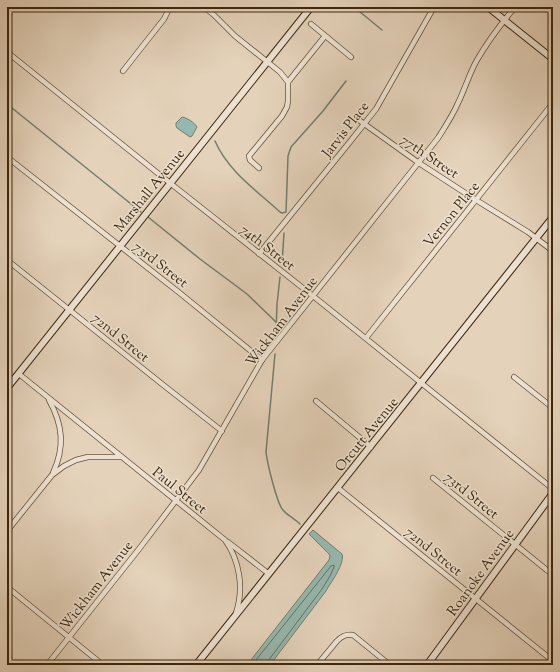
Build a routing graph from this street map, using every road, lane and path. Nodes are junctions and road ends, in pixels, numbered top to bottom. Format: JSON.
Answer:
{"nodes":[{"id":1,"x":170,"y":7,"type":"edge"},
{"id":2,"x":204,"y":7,"type":"edge"},
{"id":3,"x":311,"y":7,"type":"edge"},
{"id":4,"x":434,"y":7,"type":"edge"},
{"id":5,"x":488,"y":7,"type":"edge"},
{"id":6,"x":515,"y":7,"type":"edge"},
{"id":7,"x":504,"y":20,"type":"junction"},
{"id":8,"x":311,"y":24,"type":"dead end"},
{"id":9,"x":326,"y":36,"type":"junction"},
{"id":10,"x":7,"y":52,"type":"edge"},
{"id":11,"x":351,"y":57,"type":"dead end"},
{"id":12,"x":553,"y":59,"type":"edge"},
{"id":13,"x":267,"y":62,"type":"junction"},
{"id":14,"x":123,"y":71,"type":"dead end"},
{"id":15,"x":288,"y":82,"type":"junction"},
{"id":16,"x":553,"y":103,"type":"edge"},
{"id":17,"x":356,"y":118,"type":"dead end"},
{"id":18,"x":364,"y":124,"type":"junction"},
{"id":19,"x":7,"y":157,"type":"edge"},
{"id":20,"x":419,"y":163,"type":"junction"},
{"id":21,"x":259,"y":168,"type":"dead end"},
{"id":22,"x":170,"y":184,"type":"junction"},
{"id":23,"x":476,"y":200,"type":"junction"},
{"id":24,"x":553,"y":217,"type":"edge"},
{"id":25,"x":536,"y":238,"type":"junction"},
{"id":26,"x":120,"y":246,"type":"junction"},
{"id":27,"x":553,"y":251,"type":"edge"},
{"id":28,"x":259,"y":254,"type":"junction"},
{"id":29,"x":7,"y":260,"type":"edge"},
{"id":30,"x":313,"y":296,"type":"junction"},
{"id":31,"x":69,"y":310,"type":"junction"},
{"id":32,"x":366,"y":338,"type":"junction"},
{"id":33,"x":262,"y":360,"type":"junction"},
{"id":34,"x":19,"y":374,"type":"junction"},
{"id":35,"x":514,"y":377,"type":"dead end"},
{"id":36,"x":422,"y":383,"type":"junction"},
{"id":37,"x":7,"y":388,"type":"edge"},
{"id":38,"x":46,"y":396,"type":"junction"},
{"id":39,"x":316,"y":401,"type":"dead end"},
{"id":40,"x":553,"y":408,"type":"edge"},
{"id":41,"x":222,"y":430,"type":"junction"},
{"id":42,"x":371,"y":447,"type":"junction"},
{"id":43,"x":121,"y":457,"type":"junction"},
{"id":44,"x":52,"y":475,"type":"junction"},
{"id":45,"x":433,"y":478,"type":"dead end"},
{"id":46,"x":338,"y":488,"type":"junction"},
{"id":47,"x":553,"y":489,"type":"edge"},
{"id":48,"x":553,"y":493,"type":"edge"},
{"id":49,"x":176,"y":501,"type":"junction"},
{"id":50,"x":7,"y":532,"type":"edge"},
{"id":51,"x":225,"y":540,"type":"junction"},
{"id":52,"x":516,"y":544,"type":"junction"},
{"id":53,"x":269,"y":574,"type":"junction"},
{"id":54,"x":553,"y":575,"type":"edge"},
{"id":55,"x":7,"y":587,"type":"edge"},
{"id":56,"x":476,"y":599,"type":"junction"},
{"id":57,"x":234,"y":617,"type":"junction"},
{"id":58,"x":69,"y":637,"type":"junction"},
{"id":59,"x":553,"y":661,"type":"edge"},
{"id":60,"x":47,"y":665,"type":"edge"},
{"id":61,"x":103,"y":665,"type":"edge"},
{"id":62,"x":196,"y":665,"type":"edge"},
{"id":63,"x":317,"y":665,"type":"edge"},
{"id":64,"x":390,"y":665,"type":"edge"},
{"id":65,"x":427,"y":665,"type":"edge"}],
"edges":[{"from":1,"to":14,"type":"street"},
{"from":2,"to":13,"type":"street"},
{"from":3,"to":13,"type":"street","name":"Marshall Avenue"},
{"from":4,"to":18,"type":"street","name":"Jarvis Place"},
{"from":5,"to":7,"type":"street"},
{"from":6,"to":7,"type":"street","name":"Wickham Avenue"},
{"from":7,"to":12,"type":"street"},
{"from":7,"to":20,"type":"street","name":"Wickham Avenue"},
{"from":8,"to":9,"type":"street"},
{"from":9,"to":11,"type":"street"},
{"from":9,"to":15,"type":"street"},
{"from":10,"to":22,"type":"street","name":"74th Street"},
{"from":13,"to":15,"type":"street"},
{"from":13,"to":22,"type":"street","name":"Marshall Avenue"},
{"from":15,"to":21,"type":"street"},
{"from":16,"to":23,"type":"street","name":"Vernon Place"},
{"from":17,"to":18,"type":"street","name":"77th Street"},
{"from":18,"to":20,"type":"street","name":"77th Street"},
{"from":18,"to":28,"type":"street","name":"Jarvis Place"},
{"from":19,"to":26,"type":"street","name":"73rd Street"},
{"from":20,"to":23,"type":"street","name":"77th Street"},
{"from":20,"to":30,"type":"street","name":"Wickham Avenue"},
{"from":22,"to":26,"type":"street","name":"Marshall Avenue"},
{"from":22,"to":28,"type":"street","name":"74th Street"},
{"from":23,"to":25,"type":"street","name":"77th Street"},
{"from":23,"to":32,"type":"street","name":"Vernon Place"},
{"from":24,"to":25,"type":"street","name":"Orcutt Avenue"},
{"from":25,"to":27,"type":"street","name":"77th Street"},
{"from":25,"to":36,"type":"street","name":"Orcutt Avenue"},
{"from":26,"to":31,"type":"street","name":"Marshall Avenue"},
{"from":26,"to":33,"type":"street","name":"73rd Street"},
{"from":28,"to":30,"type":"street","name":"74th Street"},
{"from":29,"to":31,"type":"street","name":"72nd Street"},
{"from":30,"to":32,"type":"street","name":"74th Street"},
{"from":30,"to":33,"type":"street","name":"Wickham Avenue"},
{"from":31,"to":34,"type":"street","name":"Marshall Avenue"},
{"from":31,"to":41,"type":"street","name":"72nd Street"},
{"from":32,"to":36,"type":"street","name":"74th Street"},
{"from":33,"to":41,"type":"street","name":"Wickham Avenue"},
{"from":34,"to":37,"type":"street","name":"Marshall Avenue"},
{"from":34,"to":38,"type":"street","name":"Paul Street"},
{"from":35,"to":40,"type":"street"},
{"from":36,"to":42,"type":"street","name":"Orcutt Avenue"},
{"from":36,"to":47,"type":"street","name":"74th Street"},
{"from":38,"to":43,"type":"street","name":"Paul Street"},
{"from":38,"to":44,"type":"street","name":"Paul Street"},
{"from":39,"to":42,"type":"street"},
{"from":41,"to":49,"type":"street","name":"Wickham Avenue"},
{"from":42,"to":46,"type":"street","name":"Orcutt Avenue"},
{"from":43,"to":44,"type":"street"},
{"from":43,"to":49,"type":"street","name":"Paul Street"},
{"from":44,"to":50,"type":"street"},
{"from":45,"to":52,"type":"street","name":"73rd Street"},
{"from":46,"to":53,"type":"street","name":"Orcutt Avenue"},
{"from":46,"to":56,"type":"street","name":"72nd Street"},
{"from":48,"to":52,"type":"street","name":"Roanoke Avenue"},
{"from":49,"to":51,"type":"street","name":"Paul Street"},
{"from":49,"to":58,"type":"street","name":"Wickham Avenue"},
{"from":51,"to":53,"type":"street","name":"Paul Street"},
{"from":51,"to":57,"type":"street","name":"Paul Street"},
{"from":52,"to":54,"type":"street","name":"73rd Street"},
{"from":52,"to":56,"type":"street","name":"Roanoke Avenue"},
{"from":53,"to":57,"type":"street","name":"Orcutt Avenue"},
{"from":55,"to":58,"type":"street"},
{"from":56,"to":59,"type":"street","name":"72nd Street"},
{"from":56,"to":65,"type":"street","name":"Roanoke Avenue"},
{"from":57,"to":62,"type":"street","name":"Orcutt Avenue"},
{"from":58,"to":60,"type":"street","name":"Wickham Avenue"},
{"from":58,"to":61,"type":"street"},
{"from":63,"to":64,"type":"street"}]}
